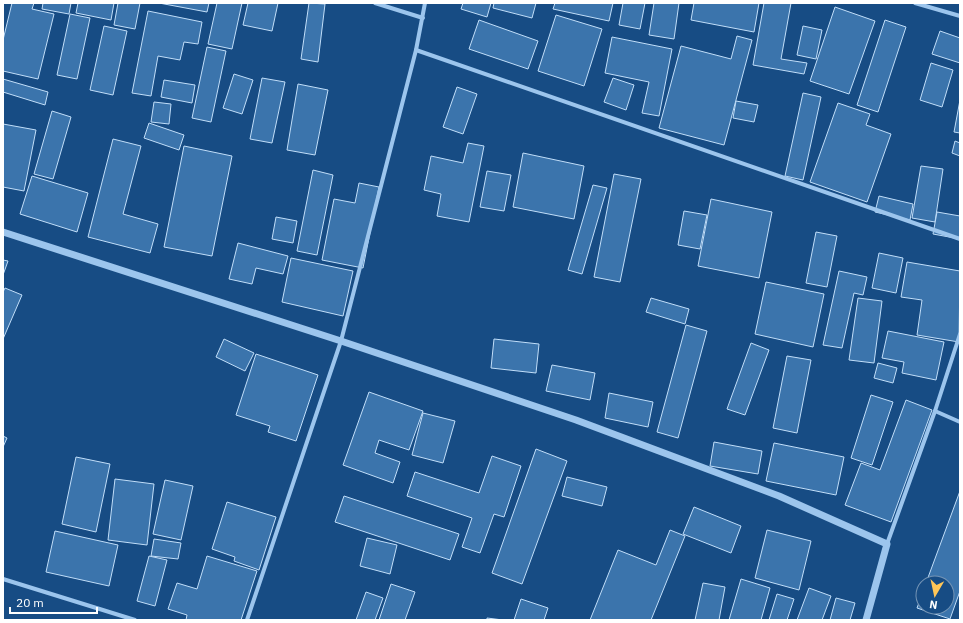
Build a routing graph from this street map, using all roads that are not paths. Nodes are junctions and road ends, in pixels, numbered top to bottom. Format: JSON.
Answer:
{"nodes":[{"id":1,"x":375,"y":3,"type":"edge"},
{"id":2,"x":425,"y":3,"type":"edge"},
{"id":3,"x":915,"y":3,"type":"edge"},
{"id":4,"x":960,"y":16,"type":"edge"},
{"id":5,"x":423,"y":18,"type":"junction"},
{"id":6,"x":416,"y":50,"type":"junction"},
{"id":7,"x":3,"y":232,"type":"edge"},
{"id":8,"x":960,"y":239,"type":"edge"},
{"id":9,"x":960,"y":334,"type":"edge"},
{"id":10,"x":341,"y":341,"type":"junction"},
{"id":11,"x":935,"y":411,"type":"junction"},
{"id":12,"x":960,"y":422,"type":"edge"},
{"id":13,"x":887,"y":544,"type":"junction"},
{"id":14,"x":3,"y":579,"type":"edge"},
{"id":15,"x":135,"y":620,"type":"edge"},
{"id":16,"x":247,"y":620,"type":"edge"},
{"id":17,"x":866,"y":620,"type":"edge"}],
"edges":[{"from":1,"to":5,"type":"street"},
{"from":2,"to":5,"type":"street"},
{"from":3,"to":4,"type":"street"},
{"from":5,"to":6,"type":"street"},
{"from":6,"to":8,"type":"street"},
{"from":6,"to":10,"type":"street"},
{"from":7,"to":10,"type":"street"},
{"from":9,"to":11,"type":"street"},
{"from":10,"to":13,"type":"street"},
{"from":10,"to":16,"type":"street"},
{"from":11,"to":12,"type":"street"},
{"from":11,"to":13,"type":"street"},
{"from":13,"to":17,"type":"street"},
{"from":14,"to":15,"type":"street"}]}
